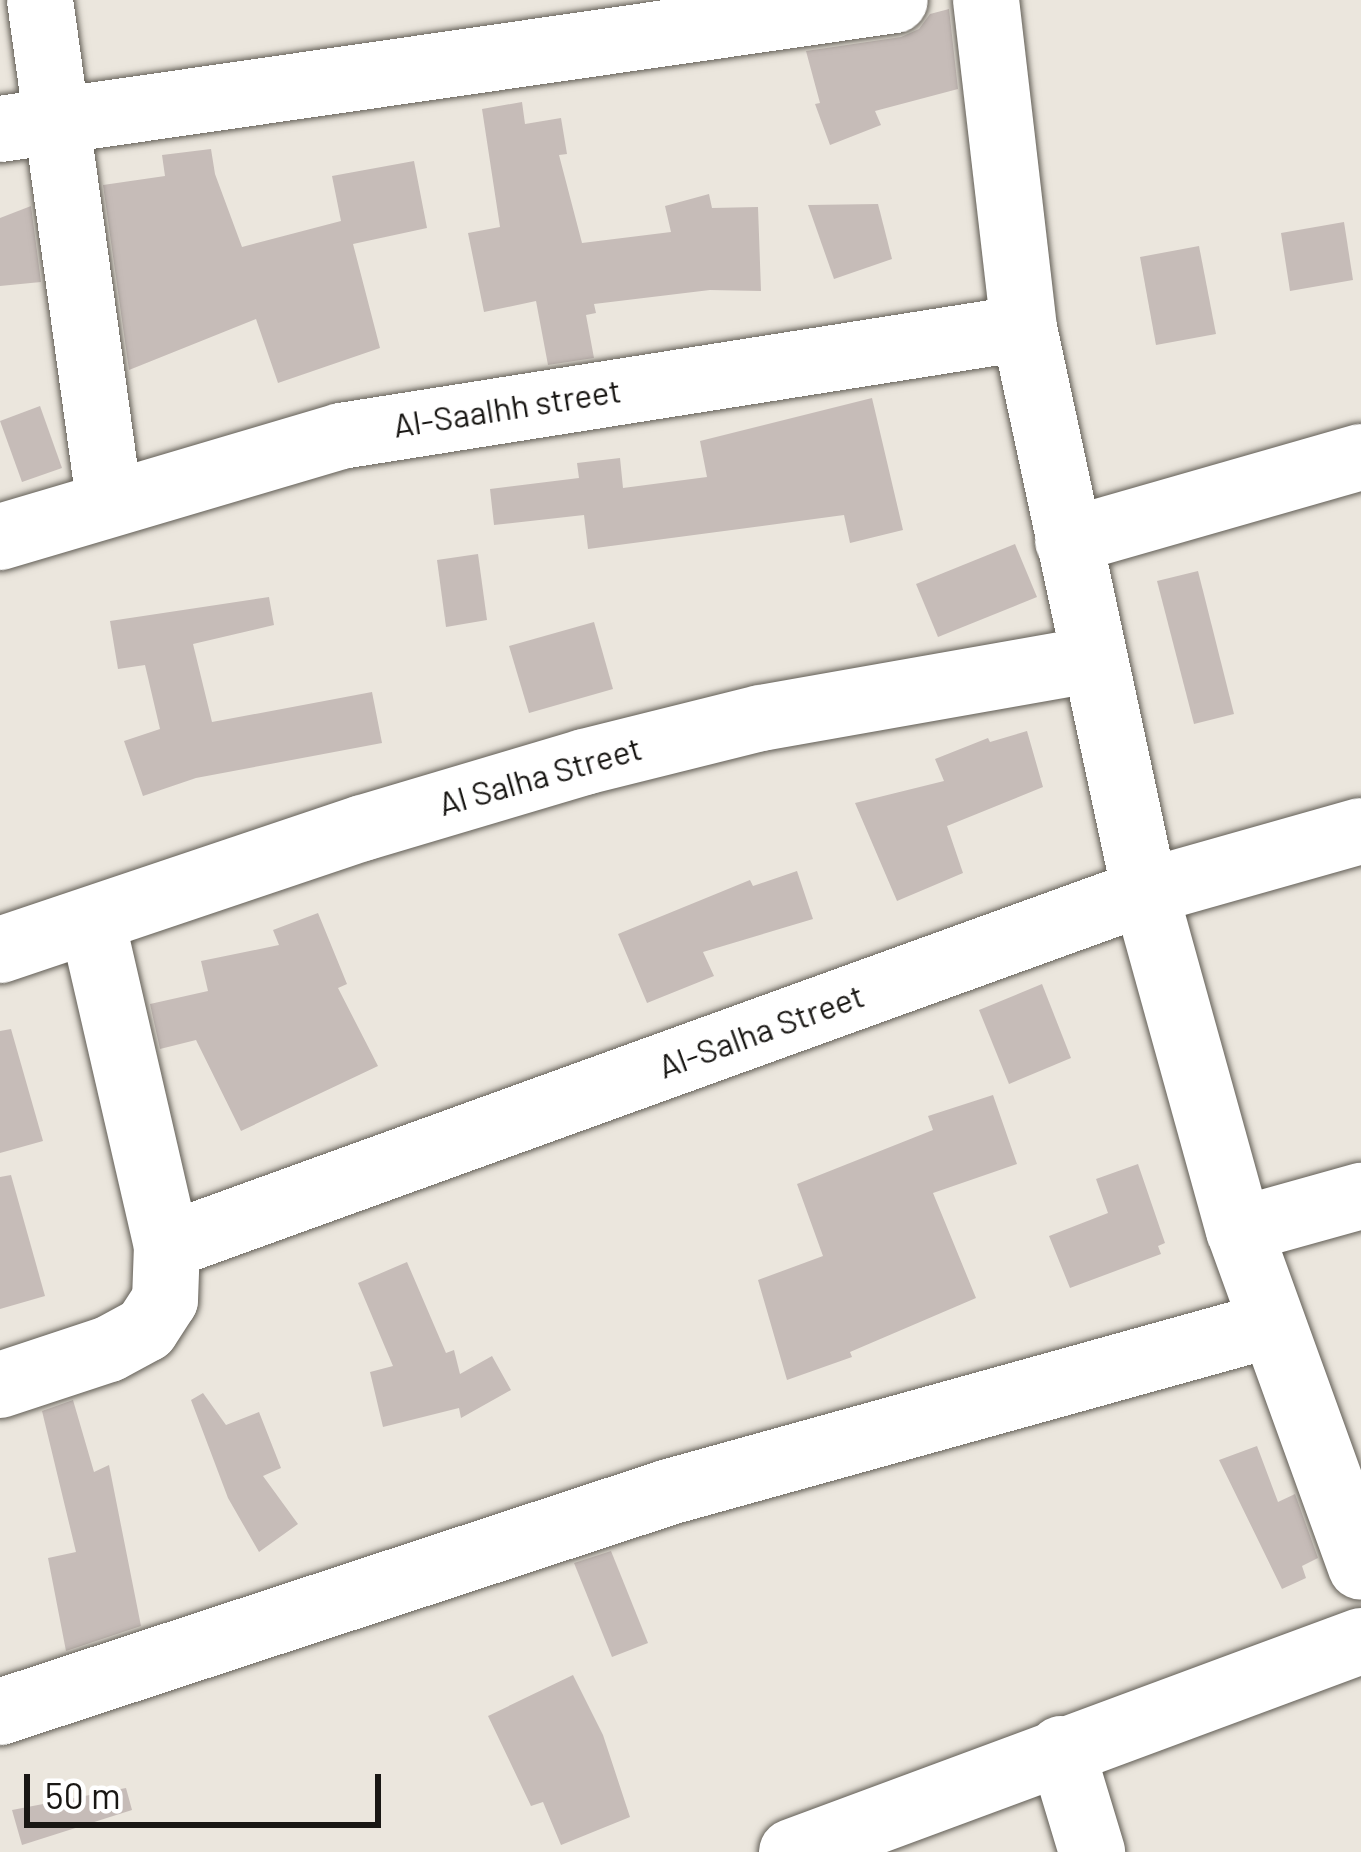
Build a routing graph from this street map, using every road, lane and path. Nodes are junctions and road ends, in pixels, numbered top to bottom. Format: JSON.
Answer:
{"nodes":[{"id":1,"x":40,"y":0,"type":"edge"},
{"id":2,"x":895,"y":0,"type":"edge"},
{"id":3,"x":986,"y":0,"type":"edge"},
{"id":4,"x":29,"y":124,"type":"edge"},
{"id":5,"x":1024,"y":328,"type":"junction"},
{"id":6,"x":1361,"y":457,"type":"edge"},
{"id":7,"x":109,"y":500,"type":"junction"},
{"id":8,"x":0,"y":537,"type":"edge"},
{"id":9,"x":1068,"y":541,"type":"junction"},
{"id":10,"x":1094,"y":659,"type":"junction"},
{"id":11,"x":1361,"y":831,"type":"edge"},
{"id":12,"x":1145,"y":892,"type":"junction"},
{"id":13,"x":92,"y":921,"type":"junction"},
{"id":14,"x":0,"y":950,"type":"edge"},
{"id":15,"x":1361,"y":1196,"type":"edge"},
{"id":16,"x":1239,"y":1230,"type":"junction"},
{"id":17,"x":167,"y":1246,"type":"junction"},
{"id":18,"x":1270,"y":1325,"type":"junction"},
{"id":19,"x":0,"y":1385,"type":"edge"},
{"id":20,"x":1361,"y":1567,"type":"edge"},
{"id":21,"x":1361,"y":1641,"type":"edge"},
{"id":22,"x":0,"y":1712,"type":"edge"},
{"id":23,"x":1061,"y":1749,"type":"junction"},
{"id":24,"x":792,"y":1852,"type":"edge"},
{"id":25,"x":1092,"y":1852,"type":"edge"}],
"edges":[{"from":1,"to":4,"type":"street"},
{"from":2,"to":4,"type":"street"},
{"from":3,"to":5,"type":"street"},
{"from":4,"to":7,"type":"street"},
{"from":5,"to":7,"type":"street","name":"Al-Saalhh street"},
{"from":5,"to":9,"type":"street"},
{"from":6,"to":9,"type":"street"},
{"from":7,"to":8,"type":"street","name":"Al-Saalhh street"},
{"from":9,"to":10,"type":"street"},
{"from":10,"to":12,"type":"street"},
{"from":10,"to":13,"type":"street","name":"Al Salha Street"},
{"from":11,"to":12,"type":"street","name":"Al-Salha Street"},
{"from":12,"to":16,"type":"street"},
{"from":12,"to":17,"type":"street","name":"Al-Salha Street"},
{"from":13,"to":14,"type":"street","name":"Al Salha Street"},
{"from":13,"to":17,"type":"street"},
{"from":15,"to":16,"type":"street"},
{"from":16,"to":18,"type":"street"},
{"from":17,"to":19,"type":"street"},
{"from":18,"to":20,"type":"street"},
{"from":18,"to":22,"type":"street"},
{"from":21,"to":23,"type":"street"},
{"from":23,"to":24,"type":"street"},
{"from":23,"to":25,"type":"street"}]}
